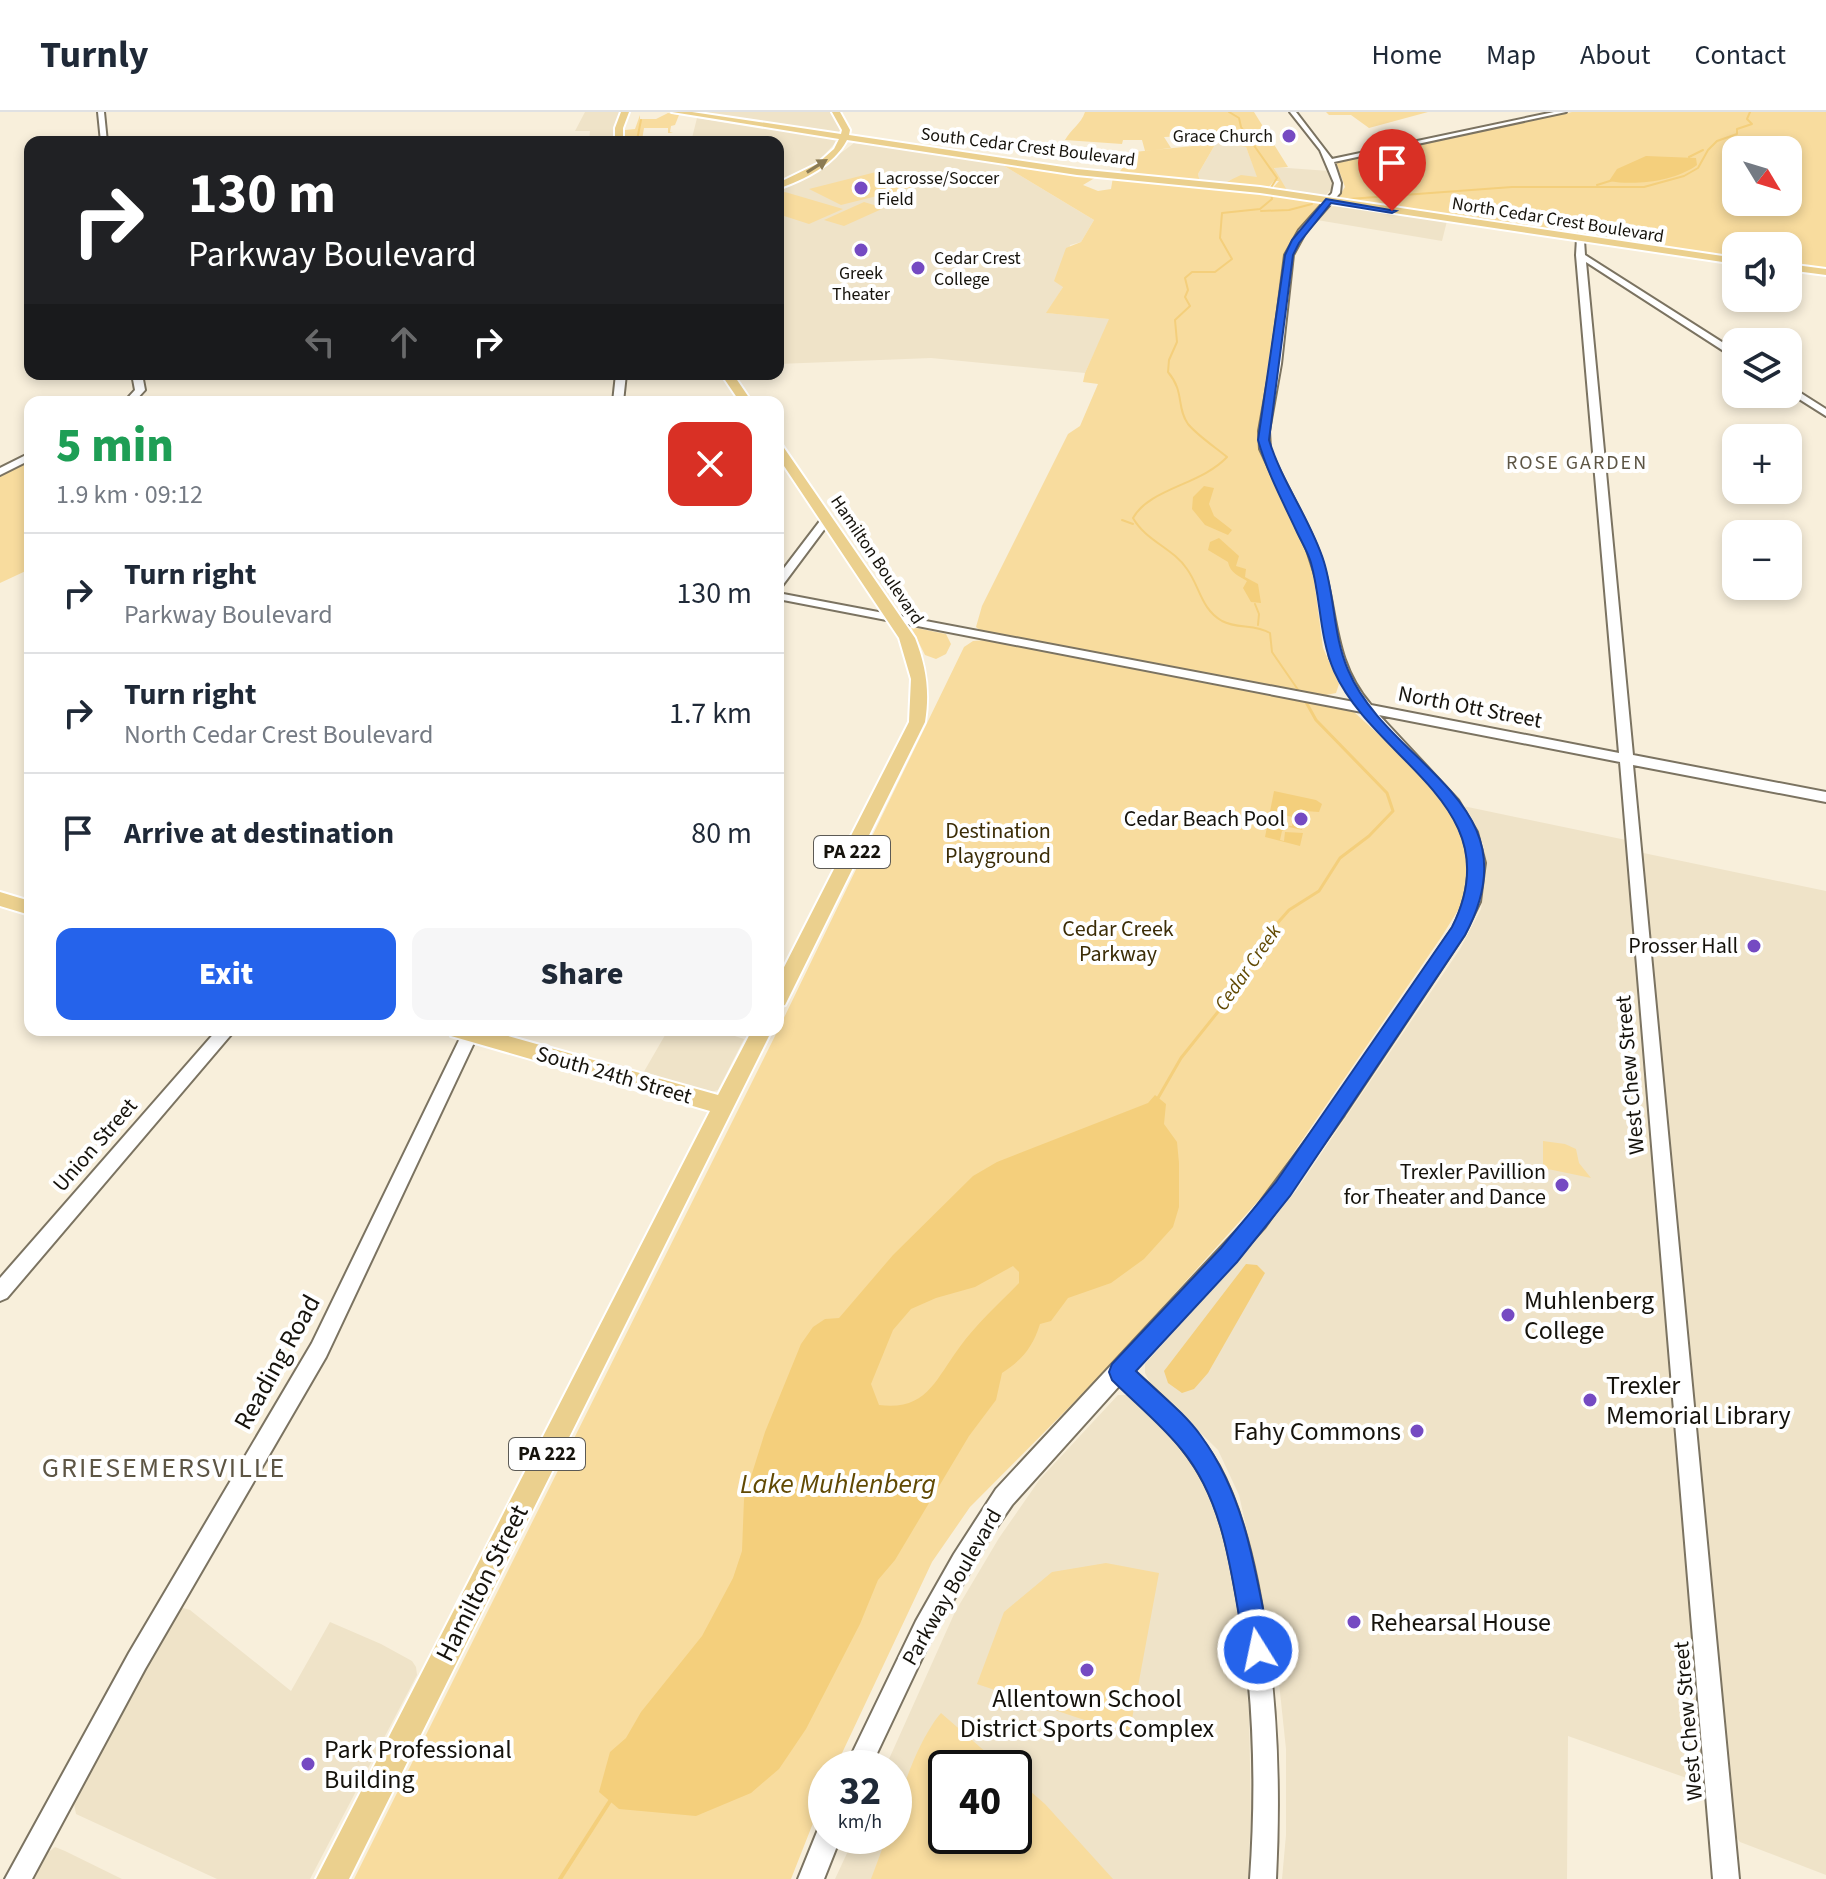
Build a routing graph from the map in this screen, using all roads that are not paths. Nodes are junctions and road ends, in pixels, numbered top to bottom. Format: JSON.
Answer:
{"nodes":[{"id":1,"x":101,"y":112,"type":"edge"},
{"id":2,"x":625,"y":112,"type":"edge"},
{"id":3,"x":676,"y":112,"type":"edge"},
{"id":4,"x":836,"y":112,"type":"edge"},
{"id":5,"x":1293,"y":112,"type":"edge"},
{"id":6,"x":1563,"y":112,"type":"edge"},
{"id":7,"x":103,"y":136,"type":"edge"},
{"id":8,"x":619,"y":136,"type":"edge"},
{"id":9,"x":845,"y":138,"type":"junction"},
{"id":10,"x":1330,"y":161,"type":"junction"},
{"id":11,"x":784,"y":183,"type":"edge"},
{"id":12,"x":1329,"y":201,"type":"junction"},
{"id":13,"x":1580,"y":240,"type":"junction"},
{"id":14,"x":1722,"y":259,"type":"edge"},
{"id":15,"x":1587,"y":265,"type":"junction"},
{"id":16,"x":1802,"y":269,"type":"edge"},
{"id":17,"x":1826,"y":272,"type":"edge"},
{"id":18,"x":1722,"y":347,"type":"edge"},
{"id":19,"x":1802,"y":397,"type":"edge"},
{"id":20,"x":1826,"y":413,"type":"edge"},
{"id":21,"x":784,"y":457,"type":"edge"},
{"id":22,"x":24,"y":459,"type":"edge"},
{"id":23,"x":0,"y":472,"type":"edge"},
{"id":24,"x":827,"y":519,"type":"junction"},
{"id":25,"x":784,"y":576,"type":"edge"},
{"id":26,"x":784,"y":597,"type":"edge"},
{"id":27,"x":896,"y":619,"type":"junction"},
{"id":28,"x":1345,"y":679,"type":"junction"},
{"id":29,"x":1311,"y":699,"type":"junction"},
{"id":30,"x":1364,"y":709,"type":"junction"},
{"id":31,"x":1626,"y":759,"type":"junction"},
{"id":32,"x":1826,"y":797,"type":"edge"},
{"id":33,"x":0,"y":899,"type":"edge"},
{"id":34,"x":24,"y":906,"type":"edge"},
{"id":35,"x":784,"y":987,"type":"edge"},
{"id":36,"x":222,"y":1036,"type":"edge"},
{"id":37,"x":465,"y":1036,"type":"edge"},
{"id":38,"x":484,"y":1036,"type":"edge"},
{"id":39,"x":759,"y":1036,"type":"edge"},
{"id":40,"x":724,"y":1106,"type":"junction"},
{"id":41,"x":0,"y":1292,"type":"edge"},
{"id":42,"x":1120,"y":1372,"type":"junction"},
{"id":43,"x":866,"y":1750,"type":"edge"},
{"id":44,"x":821,"y":1854,"type":"edge"},
{"id":45,"x":18,"y":1879,"type":"edge"},
{"id":46,"x":332,"y":1879,"type":"edge"},
{"id":47,"x":811,"y":1879,"type":"edge"},
{"id":48,"x":1263,"y":1879,"type":"edge"},
{"id":49,"x":1726,"y":1879,"type":"edge"}],
"edges":[{"from":1,"to":7,"type":"street"},
{"from":2,"to":8,"type":"main road"},
{"from":3,"to":9,"type":"main road","name":"South Cedar Crest Boulevard"},
{"from":4,"to":9,"type":"main road"},
{"from":5,"to":10,"type":"street"},
{"from":6,"to":10,"type":"street"},
{"from":11,"to":9,"type":"main road","one_way":true},
{"from":9,"to":12,"type":"main road","name":"South Cedar Crest Boulevard"},
{"from":10,"to":12,"type":"street"},
{"from":12,"to":13,"type":"main road","name":"North Cedar Crest Boulevard"},
{"from":12,"to":28,"type":"street","name":"Parkway Boulevard"},
{"from":13,"to":14,"type":"main road","name":"North Cedar Crest Boulevard"},
{"from":13,"to":15,"type":"street"},
{"from":15,"to":18,"type":"street"},
{"from":15,"to":31,"type":"street","name":"West Chew Street"},
{"from":16,"to":17,"type":"main road"},
{"from":19,"to":20,"type":"street"},
{"from":21,"to":24,"type":"main road","name":"Hamilton Boulevard","number":"PA 222"},
{"from":22,"to":23,"type":"street"},
{"from":24,"to":25,"type":"street"},
{"from":24,"to":27,"type":"main road","name":"Hamilton Boulevard","number":"PA 222"},
{"from":26,"to":27,"type":"street","name":"North Ott Street"},
{"from":27,"to":29,"type":"street","name":"North Ott Street"},
{"from":27,"to":35,"type":"main road","name":"Hamilton Boulevard","number":"PA 222"},
{"from":28,"to":29,"type":"street"},
{"from":28,"to":30,"type":"street","name":"Parkway Boulevard"},
{"from":29,"to":30,"type":"street","name":"North Ott Street"},
{"from":30,"to":31,"type":"street","name":"North Ott Street"},
{"from":30,"to":42,"type":"street","name":"Parkway Boulevard"},
{"from":31,"to":32,"type":"street","name":"North Ott Street"},
{"from":31,"to":49,"type":"street","name":"West Chew Street"},
{"from":33,"to":34,"type":"main road"},
{"from":36,"to":41,"type":"street","name":"Union Street"},
{"from":37,"to":45,"type":"street","name":"Reading Road"},
{"from":38,"to":40,"type":"main road","name":"South 24th Street"},
{"from":39,"to":40,"type":"main road","name":"Hamilton Street","number":"PA 222"},
{"from":40,"to":46,"type":"main road","name":"Hamilton Street","number":"PA 222"},
{"from":42,"to":43,"type":"street","name":"Parkway Boulevard"},
{"from":42,"to":48,"type":"street"},
{"from":44,"to":47,"type":"street"}]}
